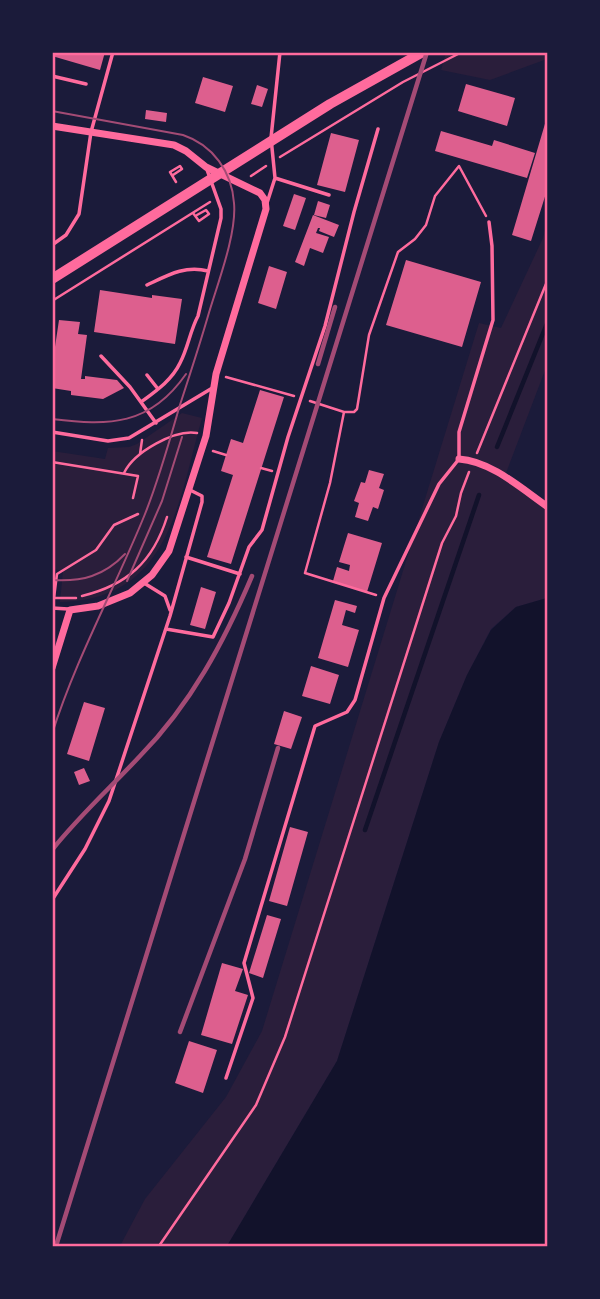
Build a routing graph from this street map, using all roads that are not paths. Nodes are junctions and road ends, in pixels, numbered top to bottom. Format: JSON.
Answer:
{"nodes":[{"id":1,"x":113,"y":52,"type":"edge"},
{"id":2,"x":280,"y":52,"type":"edge"},
{"id":3,"x":423,"y":52,"type":"edge"},
{"id":4,"x":52,"y":76,"type":"edge"},
{"id":5,"x":86,"y":84,"type":"dead end"},
{"id":6,"x":52,"y":126,"type":"edge"},
{"id":7,"x":379,"y":129,"type":"dead end"},
{"id":8,"x":91,"y":132,"type":"junction"},
{"id":9,"x":206,"y":167,"type":"junction"},
{"id":10,"x":275,"y":178,"type":"junction"},
{"id":11,"x":329,"y":195,"type":"dead end"},
{"id":12,"x":266,"y":209,"type":"junction"},
{"id":13,"x":489,"y":222,"type":"road end"},
{"id":14,"x":52,"y":245,"type":"edge"},
{"id":15,"x":208,"y":271,"type":"junction"},
{"id":16,"x":52,"y":279,"type":"edge"},
{"id":17,"x":147,"y":285,"type":"dead end"},
{"id":18,"x":101,"y":356,"type":"dead end"},
{"id":19,"x":147,"y":375,"type":"dead end"},
{"id":20,"x":214,"y":386,"type":"junction"},
{"id":21,"x":158,"y":389,"type":"junction"},
{"id":22,"x":142,"y":402,"type":"junction"},
{"id":23,"x":156,"y":423,"type":"junction"},
{"id":24,"x":52,"y":432,"type":"edge"},
{"id":25,"x":459,"y":459,"type":"junction"},
{"id":26,"x":190,"y":489,"type":"junction"},
{"id":27,"x":548,"y":507,"type":"edge"},
{"id":28,"x":186,"y":556,"type":"junction"},
{"id":29,"x":240,"y":574,"type":"junction"},
{"id":30,"x":144,"y":583,"type":"junction"},
{"id":31,"x":53,"y":608,"type":"edge"},
{"id":32,"x":71,"y":610,"type":"junction"},
{"id":33,"x":170,"y":616,"type":"junction"},
{"id":34,"x":166,"y":629,"type":"junction"},
{"id":35,"x":53,"y":664,"type":"edge"},
{"id":36,"x":52,"y":900,"type":"edge"},
{"id":37,"x":226,"y":1079,"type":"dead end"}],
"edges":[{"from":1,"to":8,"type":"lane"},
{"from":2,"to":10,"type":"lane"},
{"from":3,"to":16,"type":"main road"},
{"from":4,"to":5,"type":"lane"},
{"from":6,"to":8,"type":"street"},
{"from":7,"to":29,"type":"lane"},
{"from":8,"to":9,"type":"street"},
{"from":8,"to":14,"type":"lane"},
{"from":9,"to":12,"type":"street"},
{"from":9,"to":15,"type":"lane"},
{"from":10,"to":11,"type":"lane"},
{"from":10,"to":12,"type":"lane"},
{"from":12,"to":20,"type":"street"},
{"from":13,"to":25,"type":"lane"},
{"from":15,"to":17,"type":"lane"},
{"from":15,"to":21,"type":"lane"},
{"from":18,"to":22,"type":"lane"},
{"from":19,"to":21,"type":"lane"},
{"from":20,"to":23,"type":"lane"},
{"from":20,"to":26,"type":"street"},
{"from":21,"to":22,"type":"lane"},
{"from":22,"to":23,"type":"lane"},
{"from":23,"to":24,"type":"lane"},
{"from":25,"to":27,"type":"street"},
{"from":25,"to":37,"type":"lane"},
{"from":26,"to":28,"type":"lane"},
{"from":26,"to":30,"type":"street"},
{"from":28,"to":29,"type":"lane"},
{"from":28,"to":33,"type":"lane"},
{"from":29,"to":34,"type":"lane"},
{"from":30,"to":32,"type":"street"},
{"from":30,"to":33,"type":"lane"},
{"from":31,"to":32,"type":"lane"},
{"from":32,"to":35,"type":"street"},
{"from":33,"to":34,"type":"lane"},
{"from":34,"to":36,"type":"lane"}]}
